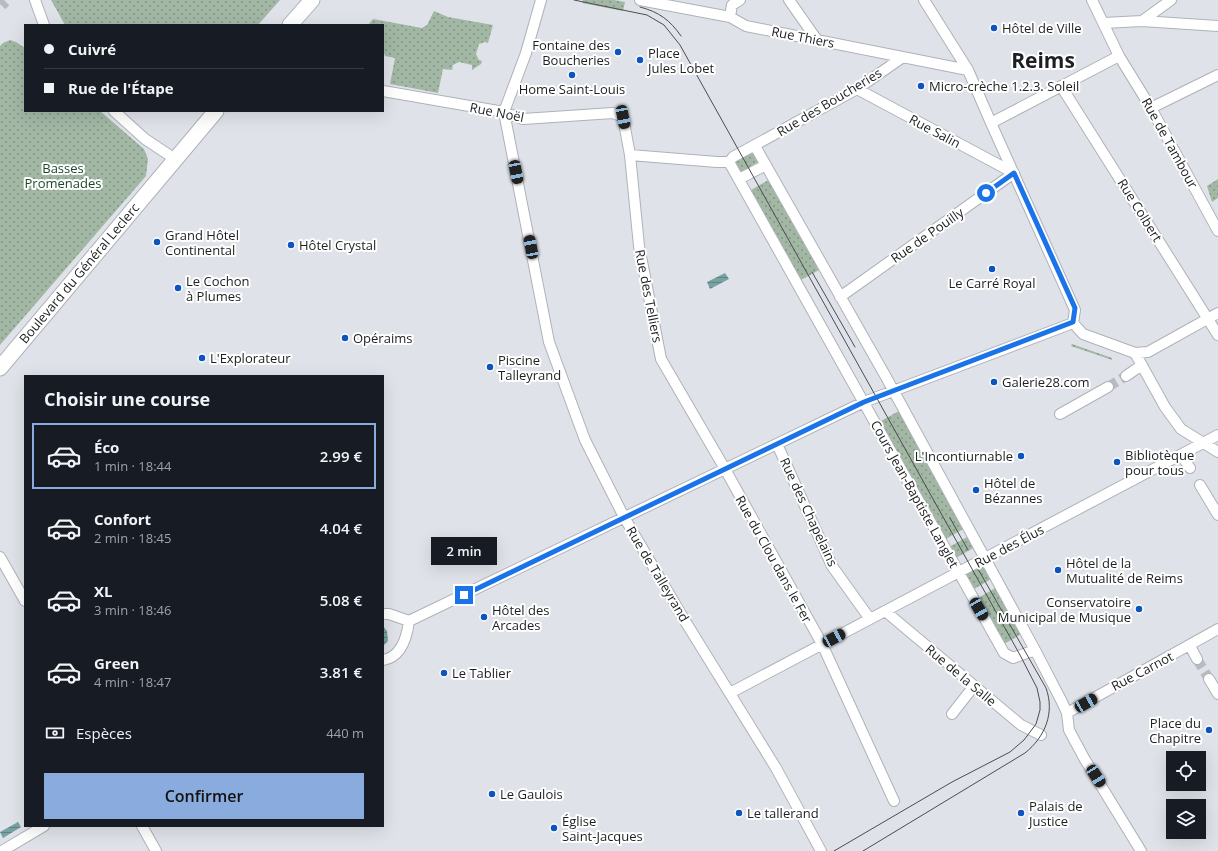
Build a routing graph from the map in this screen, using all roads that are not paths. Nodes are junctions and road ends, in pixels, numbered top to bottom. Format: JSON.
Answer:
{"nodes":[{"id":1,"x":35,"y":0,"type":"edge"},
{"id":2,"x":312,"y":0,"type":"edge"},
{"id":3,"x":541,"y":0,"type":"edge"},
{"id":4,"x":640,"y":0,"type":"edge"},
{"id":5,"x":740,"y":0,"type":"edge"},
{"id":6,"x":789,"y":0,"type":"edge"},
{"id":7,"x":924,"y":0,"type":"edge"},
{"id":8,"x":1092,"y":0,"type":"edge"},
{"id":9,"x":1171,"y":0,"type":"edge"},
{"id":10,"x":730,"y":18,"type":"junction"},
{"id":11,"x":1142,"y":20,"type":"junction"},
{"id":12,"x":1104,"y":23,"type":"junction"},
{"id":13,"x":44,"y":24,"type":"edge"},
{"id":14,"x":291,"y":24,"type":"edge"},
{"id":15,"x":1218,"y":26,"type":"edge"},
{"id":16,"x":817,"y":40,"type":"junction"},
{"id":17,"x":1120,"y":56,"type":"junction"},
{"id":18,"x":903,"y":57,"type":"junction"},
{"id":19,"x":968,"y":70,"type":"junction"},
{"id":20,"x":1218,"y":75,"type":"edge"},
{"id":21,"x":1061,"y":86,"type":"junction"},
{"id":22,"x":856,"y":89,"type":"junction"},
{"id":23,"x":384,"y":92,"type":"edge"},
{"id":24,"x":1152,"y":108,"type":"junction"},
{"id":25,"x":115,"y":112,"type":"edge"},
{"id":26,"x":215,"y":112,"type":"edge"},
{"id":27,"x":504,"y":112,"type":"junction"},
{"id":28,"x":613,"y":113,"type":"joint"},
{"id":29,"x":991,"y":123,"type":"junction"},
{"id":30,"x":755,"y":146,"type":"junction"},
{"id":31,"x":630,"y":155,"type":"junction"},
{"id":32,"x":175,"y":159,"type":"junction"},
{"id":33,"x":729,"y":162,"type":"junction"},
{"id":34,"x":766,"y":165,"type":"junction"},
{"id":35,"x":1014,"y":173,"type":"junction"},
{"id":36,"x":739,"y":179,"type":"junction"},
{"id":37,"x":1218,"y":231,"type":"edge"},
{"id":38,"x":840,"y":297,"type":"junction"},
{"id":39,"x":1218,"y":313,"type":"edge"},
{"id":40,"x":1208,"y":318,"type":"junction"},
{"id":41,"x":1073,"y":322,"type":"junction"},
{"id":42,"x":1218,"y":335,"type":"edge"},
{"id":43,"x":1135,"y":353,"type":"junction"},
{"id":44,"x":1142,"y":365,"type":"junction"},
{"id":45,"x":0,"y":368,"type":"edge"},
{"id":46,"x":1126,"y":376,"type":"tunnel mouth"},
{"id":47,"x":1108,"y":386,"type":"tunnel mouth"},
{"id":48,"x":893,"y":390,"type":"junction"},
{"id":49,"x":859,"y":404,"type":"junction"},
{"id":50,"x":1060,"y":414,"type":"dead end"},
{"id":51,"x":1218,"y":435,"type":"edge"},
{"id":52,"x":1203,"y":443,"type":"junction"},
{"id":53,"x":777,"y":444,"type":"junction"},
{"id":54,"x":1218,"y":452,"type":"edge"},
{"id":55,"x":1181,"y":455,"type":"junction"},
{"id":56,"x":1190,"y":468,"type":"dead end"},
{"id":57,"x":725,"y":469,"type":"junction"},
{"id":58,"x":1200,"y":485,"type":"dead end"},
{"id":59,"x":1218,"y":515,"type":"edge"},
{"id":60,"x":624,"y":517,"type":"junction"},
{"id":61,"x":0,"y":557,"type":"edge"},
{"id":62,"x":984,"y":558,"type":"junction"},
{"id":63,"x":958,"y":572,"type":"junction"},
{"id":64,"x":4,"y":573,"type":"edge"},
{"id":65,"x":24,"y":600,"type":"edge"},
{"id":66,"x":885,"y":611,"type":"junction"},
{"id":67,"x":384,"y":614,"type":"edge"},
{"id":68,"x":870,"y":619,"type":"junction"},
{"id":69,"x":409,"y":622,"type":"junction"},
{"id":70,"x":1218,"y":630,"type":"edge"},
{"id":71,"x":822,"y":644,"type":"junction"},
{"id":72,"x":1190,"y":646,"type":"junction"},
{"id":73,"x":1035,"y":650,"type":"junction"},
{"id":74,"x":1197,"y":659,"type":"tunnel mouth"},
{"id":75,"x":384,"y":660,"type":"edge"},
{"id":76,"x":974,"y":686,"type":"junction"},
{"id":77,"x":730,"y":693,"type":"junction"},
{"id":78,"x":1067,"y":713,"type":"junction"},
{"id":79,"x":952,"y":714,"type":"dead end"},
{"id":80,"x":1041,"y":735,"type":"dead end"},
{"id":81,"x":894,"y":801,"type":"dead end"},
{"id":82,"x":42,"y":827,"type":"edge"},
{"id":83,"x":143,"y":827,"type":"edge"},
{"id":84,"x":2,"y":851,"type":"edge"},
{"id":85,"x":156,"y":851,"type":"edge"},
{"id":86,"x":821,"y":851,"type":"edge"},
{"id":87,"x":1141,"y":851,"type":"edge"}],
"edges":[{"from":1,"to":13,"type":"street"},
{"from":2,"to":14,"type":"main road"},
{"from":3,"to":27,"type":"street"},
{"from":4,"to":10,"type":"street","name":"Rue Thiers"},
{"from":5,"to":10,"type":"street"},
{"from":6,"to":16,"type":"street"},
{"from":7,"to":19,"type":"street"},
{"from":8,"to":12,"type":"street","name":"Rue de Tambour"},
{"from":9,"to":11,"type":"street"},
{"from":10,"to":16,"type":"street","name":"Rue Thiers"},
{"from":11,"to":12,"type":"street"},
{"from":11,"to":15,"type":"street"},
{"from":12,"to":17,"type":"street","name":"Rue de Tambour"},
{"from":16,"to":18,"type":"street","name":"Rue Thiers"},
{"from":17,"to":21,"type":"street"},
{"from":17,"to":24,"type":"street","name":"Rue de Tambour"},
{"from":18,"to":19,"type":"street","name":"Rue Thiers"},
{"from":18,"to":22,"type":"street","name":"Rue des Boucheries"},
{"from":19,"to":29,"type":"street"},
{"from":20,"to":24,"type":"street"},
{"from":21,"to":29,"type":"street"},
{"from":21,"to":40,"type":"street","name":"Rue Colbert"},
{"from":22,"to":30,"type":"street","name":"Rue des Boucheries"},
{"from":22,"to":35,"type":"street","name":"Rue Salin"},
{"from":23,"to":27,"type":"street","name":"Rue Noël"},
{"from":24,"to":37,"type":"street","name":"Rue de Tambour"},
{"from":25,"to":32,"type":"street"},
{"from":26,"to":32,"type":"main road","name":"Boulevard du Général Leclerc"},
{"from":27,"to":28,"type":"street","name":"Rue Noël"},
{"from":27,"to":60,"type":"street","name":"Rue de Talleyrand"},
{"from":28,"to":31,"type":"street","name":"Rue des Telliers"},
{"from":29,"to":35,"type":"street"},
{"from":30,"to":33,"type":"street"},
{"from":30,"to":34,"type":"street"},
{"from":31,"to":33,"type":"street"},
{"from":31,"to":57,"type":"street","name":"Rue des Telliers"},
{"from":32,"to":45,"type":"main road","name":"Boulevard du Général Leclerc"},
{"from":33,"to":36,"type":"street","name":"Cours Jean-Baptiste Langlet"},
{"from":34,"to":36,"type":"street"},
{"from":34,"to":38,"type":"street"},
{"from":35,"to":38,"type":"street","name":"Rue de Pouilly"},
{"from":35,"to":41,"type":"street"},
{"from":36,"to":49,"type":"street","name":"Cours Jean-Baptiste Langlet"},
{"from":38,"to":48,"type":"street"},
{"from":39,"to":40,"type":"street"},
{"from":40,"to":42,"type":"street","name":"Rue Colbert"},
{"from":40,"to":43,"type":"street"},
{"from":41,"to":43,"type":"street"},
{"from":41,"to":48,"type":"street"},
{"from":43,"to":44,"type":"street"},
{"from":44,"to":46,"type":"street"},
{"from":44,"to":52,"type":"street"},
{"from":47,"to":50,"type":"street"},
{"from":48,"to":49,"type":"street"},
{"from":48,"to":62,"type":"street"},
{"from":49,"to":53,"type":"street"},
{"from":49,"to":63,"type":"street","name":"Cours Jean-Baptiste Langlet"},
{"from":51,"to":52,"type":"street","name":"Rue des Élus"},
{"from":52,"to":54,"type":"street"},
{"from":52,"to":55,"type":"street","name":"Rue des Élus"},
{"from":53,"to":57,"type":"street"},
{"from":53,"to":68,"type":"street","name":"Rue des Chapelains"},
{"from":55,"to":56,"type":"street"},
{"from":55,"to":62,"type":"street","name":"Rue des Élus"},
{"from":57,"to":60,"type":"street"},
{"from":57,"to":71,"type":"street","name":"Rue du Clou dans le Fer"},
{"from":58,"to":59,"type":"street"},
{"from":60,"to":69,"type":"street"},
{"from":60,"to":77,"type":"street","name":"Rue de Talleyrand"},
{"from":61,"to":64,"type":"street"},
{"from":62,"to":63,"type":"street","name":"Rue des Élus"},
{"from":62,"to":73,"type":"street"},
{"from":63,"to":66,"type":"street","name":"Rue des Élus"},
{"from":63,"to":73,"type":"street","name":"Cours Jean-Baptiste Langlet"},
{"from":64,"to":65,"type":"street"},
{"from":66,"to":68,"type":"street","name":"Rue des Élus"},
{"from":66,"to":76,"type":"street","name":"Rue de la Salle"},
{"from":67,"to":69,"type":"street"},
{"from":68,"to":71,"type":"street","name":"Rue des Élus"},
{"from":69,"to":75,"type":"street"},
{"from":70,"to":72,"type":"street","name":"Rue Carnot"},
{"from":71,"to":77,"type":"street","name":"Rue des Élus"},
{"from":71,"to":81,"type":"street","name":"Rue du Clou dans le Fer"},
{"from":72,"to":74,"type":"street"},
{"from":72,"to":78,"type":"street","name":"Rue Carnot"},
{"from":73,"to":78,"type":"street"},
{"from":76,"to":79,"type":"street"},
{"from":76,"to":80,"type":"street","name":"Rue de la Salle"},
{"from":77,"to":86,"type":"street","name":"Rue de Talleyrand"},
{"from":78,"to":87,"type":"street"},
{"from":82,"to":84,"type":"street"},
{"from":83,"to":85,"type":"street"}]}
